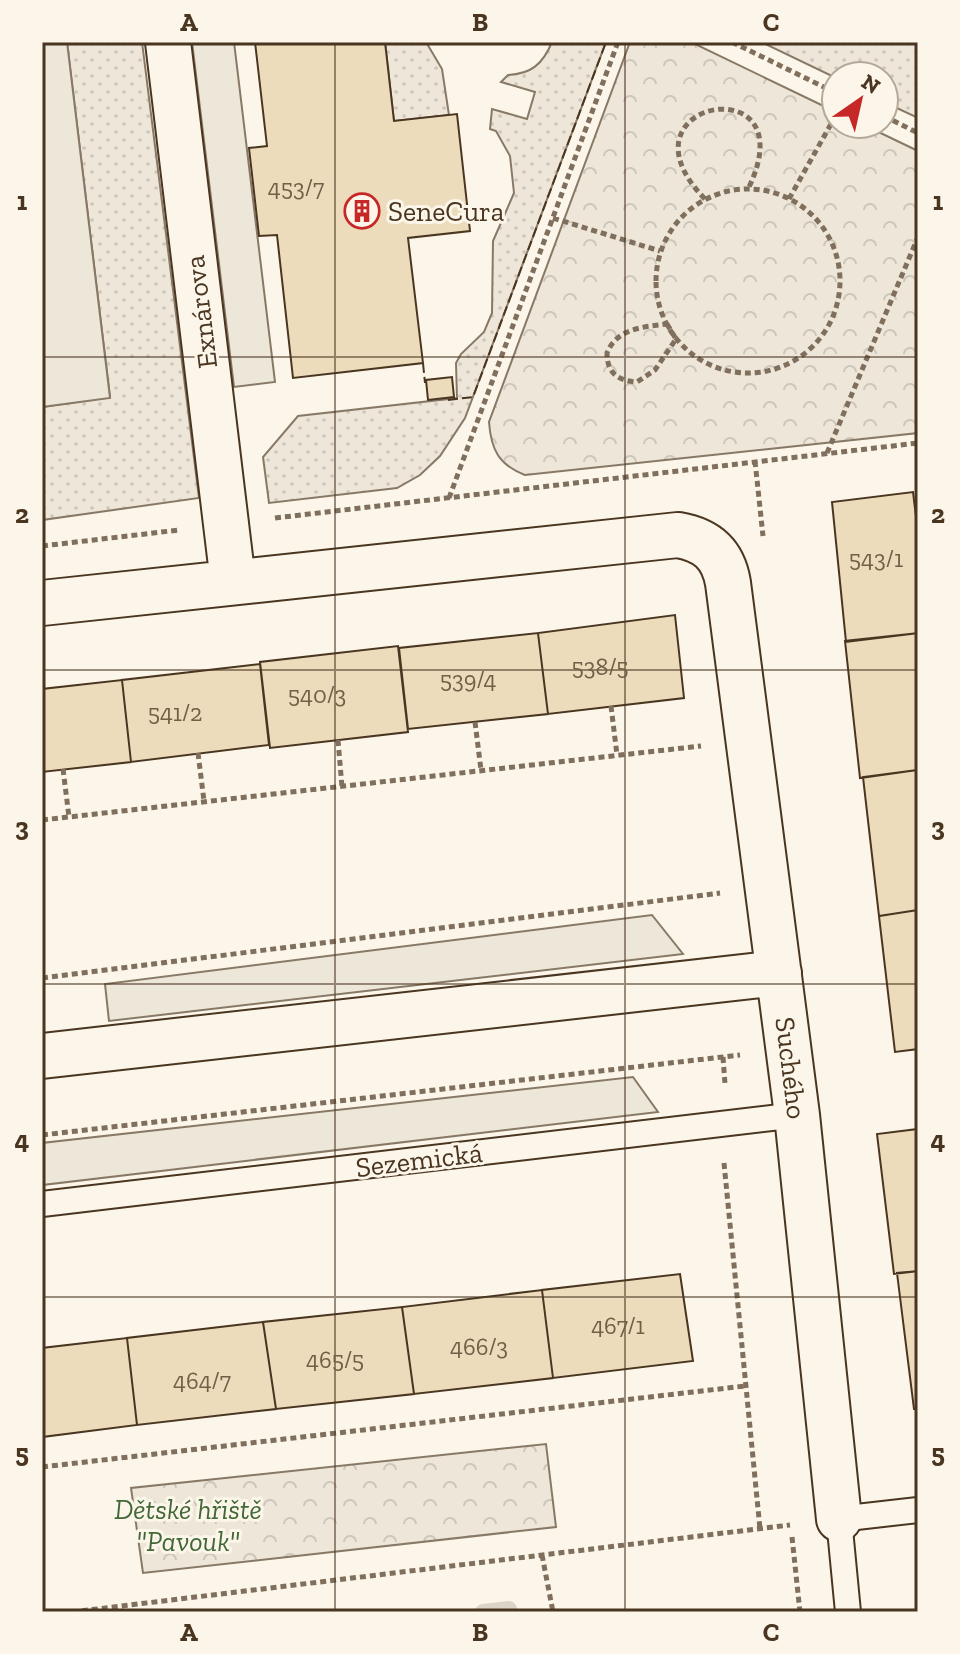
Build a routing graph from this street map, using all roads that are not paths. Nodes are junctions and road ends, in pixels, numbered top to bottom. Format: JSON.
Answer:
{"nodes":[{"id":1,"x":168,"y":42,"type":"edge"},
{"id":2,"x":233,"y":582,"type":"junction"},
{"id":3,"x":42,"y":603,"type":"edge"},
{"id":4,"x":779,"y":973,"type":"junction"},
{"id":5,"x":42,"y":1056,"type":"edge"},
{"id":6,"x":797,"y":1115,"type":"junction"},
{"id":7,"x":42,"y":1204,"type":"edge"},
{"id":8,"x":918,"y":1510,"type":"edge"},
{"id":9,"x":839,"y":1519,"type":"junction"},
{"id":10,"x":848,"y":1612,"type":"edge"}],
"edges":[{"from":1,"to":2,"type":"street","name":"Exnárova"},
{"from":2,"to":3,"type":"street"},
{"from":2,"to":4,"type":"street","name":"Suchého"},
{"from":4,"to":5,"type":"street"},
{"from":4,"to":6,"type":"street","name":"Suchého"},
{"from":6,"to":7,"type":"lane","name":"Sezemická"},
{"from":6,"to":9,"type":"street","name":"Suchého"},
{"from":8,"to":9,"type":"lane"},
{"from":9,"to":10,"type":"lane"}]}
